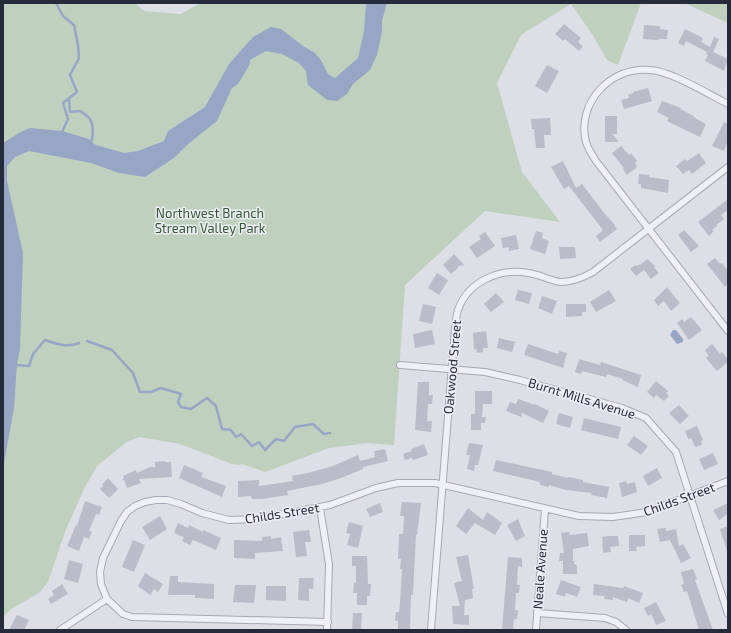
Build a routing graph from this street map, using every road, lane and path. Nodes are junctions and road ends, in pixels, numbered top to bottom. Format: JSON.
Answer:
{"nodes":[{"id":1,"x":728,"y":104,"type":"edge"},
{"id":2,"x":728,"y":167,"type":"edge"},
{"id":3,"x":648,"y":229,"type":"junction"},
{"id":4,"x":728,"y":331,"type":"edge"},
{"id":5,"x":400,"y":365,"type":"dead end"},
{"id":6,"x":451,"y":369,"type":"junction"},
{"id":7,"x":728,"y":481,"type":"edge"},
{"id":8,"x":442,"y":484,"type":"junction"},
{"id":9,"x":690,"y":496,"type":"junction"},
{"id":10,"x":320,"y":508,"type":"junction"},
{"id":11,"x":545,"y":508,"type":"junction"},
{"id":12,"x":107,"y":599,"type":"junction"},
{"id":13,"x":537,"y":613,"type":"junction"},
{"id":14,"x":728,"y":614,"type":"edge"},
{"id":15,"x":328,"y":622,"type":"junction"},
{"id":16,"x":60,"y":630,"type":"edge"},
{"id":17,"x":327,"y":630,"type":"edge"},
{"id":18,"x":431,"y":630,"type":"edge"},
{"id":19,"x":536,"y":630,"type":"edge"},
{"id":20,"x":626,"y":630,"type":"edge"}],
"edges":[{"from":1,"to":3,"type":"street"},
{"from":2,"to":3,"type":"street","name":"Oakwood Street"},
{"from":3,"to":4,"type":"street"},
{"from":3,"to":6,"type":"street","name":"Oakwood Street"},
{"from":5,"to":6,"type":"street","name":"Burnt Mills Avenue"},
{"from":6,"to":8,"type":"street","name":"Oakwood Street"},
{"from":6,"to":9,"type":"street","name":"Burnt Mills Avenue"},
{"from":7,"to":9,"type":"street","name":"Childs Street"},
{"from":8,"to":10,"type":"street","name":"Childs Street"},
{"from":8,"to":11,"type":"street","name":"Childs Street"},
{"from":8,"to":18,"type":"street","name":"Oakwood Street"},
{"from":9,"to":11,"type":"street","name":"Childs Street"},
{"from":9,"to":14,"type":"street","name":"Burnt Mills Avenue"},
{"from":10,"to":12,"type":"street","name":"Childs Street"},
{"from":10,"to":15,"type":"street"},
{"from":11,"to":13,"type":"street","name":"Neale Avenue"},
{"from":12,"to":15,"type":"street","name":"Childs Street"},
{"from":12,"to":16,"type":"street"},
{"from":13,"to":19,"type":"street","name":"Neale Avenue"},
{"from":13,"to":20,"type":"street"},
{"from":15,"to":17,"type":"street"}]}
